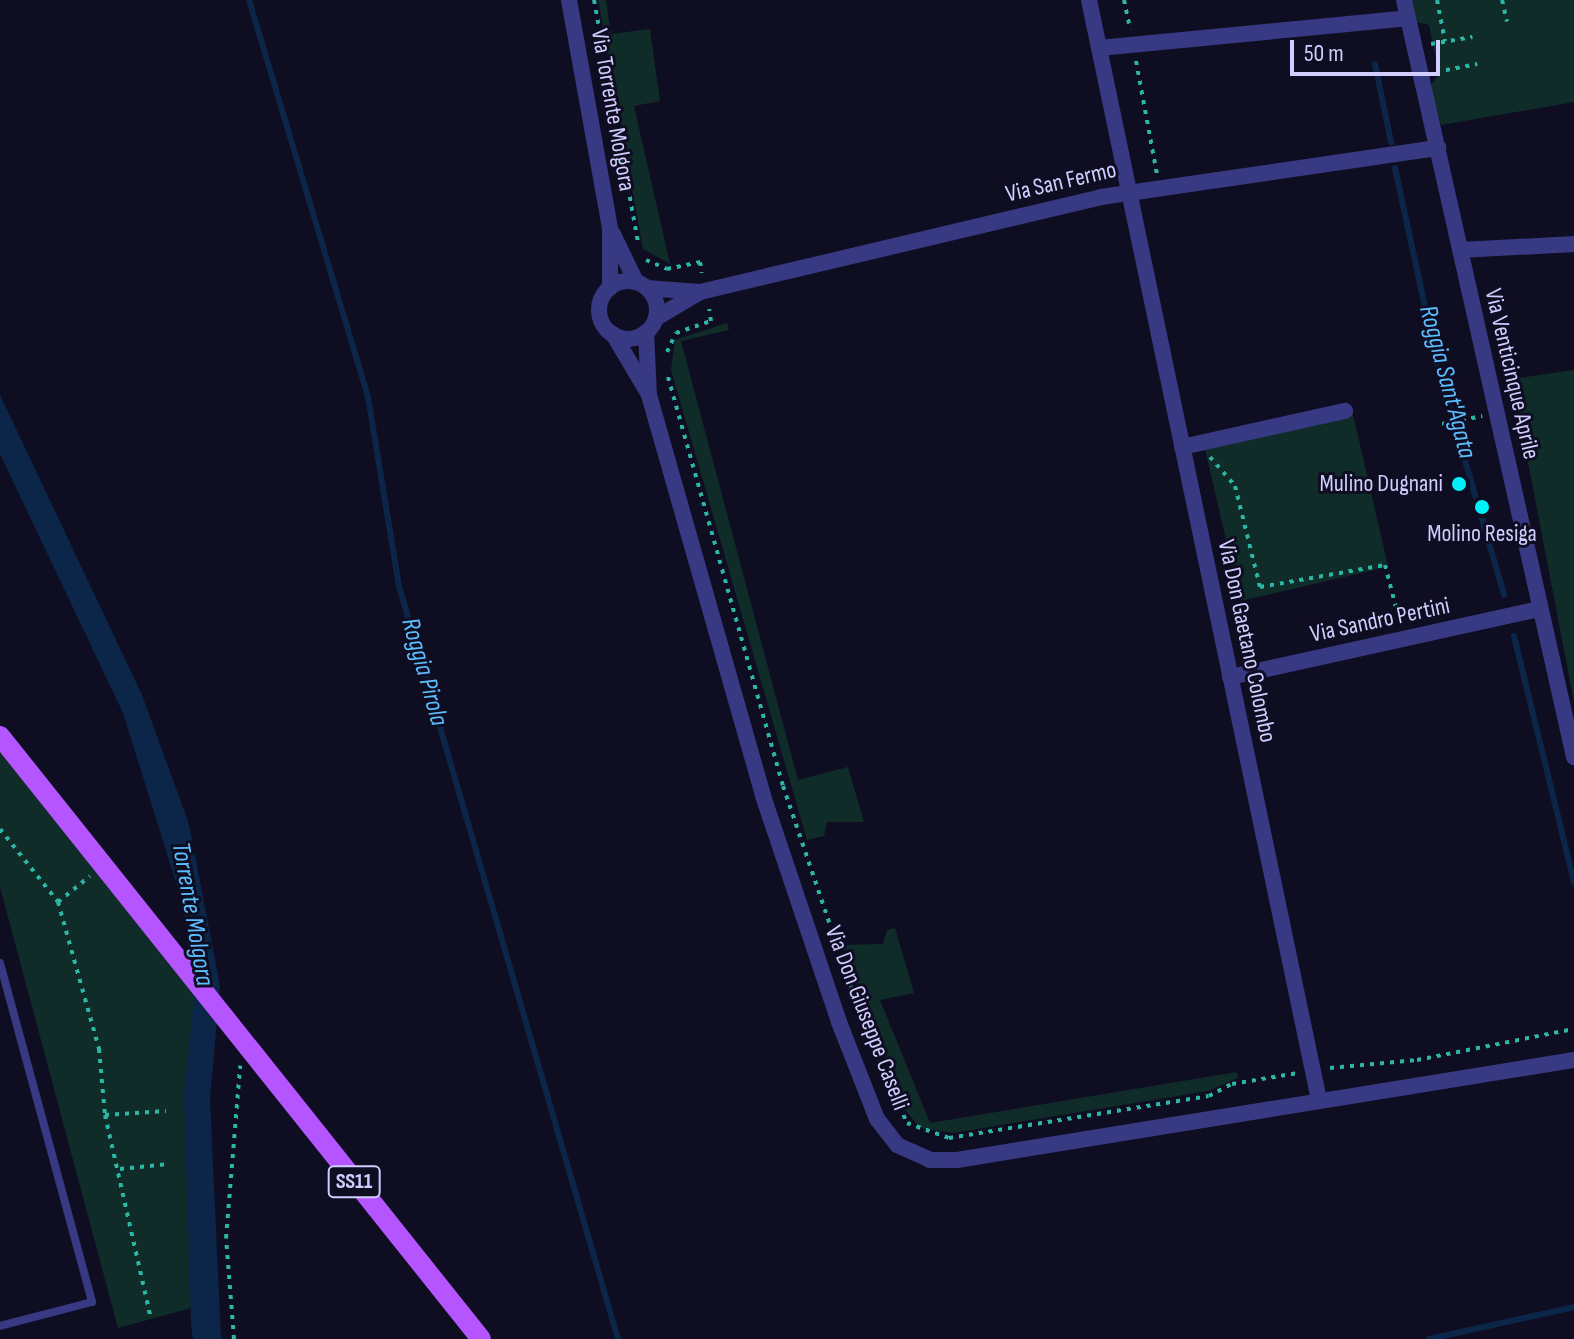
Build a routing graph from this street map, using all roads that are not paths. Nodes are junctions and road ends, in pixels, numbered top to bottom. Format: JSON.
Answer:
{"nodes":[{"id":1,"x":569,"y":0,"type":"edge"},
{"id":2,"x":1089,"y":0,"type":"edge"},
{"id":3,"x":1404,"y":0,"type":"edge"},
{"id":4,"x":1408,"y":18,"type":"junction"},
{"id":5,"x":1099,"y":48,"type":"junction"},
{"id":6,"x":1438,"y":148,"type":"junction"},
{"id":7,"x":1129,"y":191,"type":"junction"},
{"id":8,"x":610,"y":229,"type":"junction"},
{"id":9,"x":1574,"y":244,"type":"edge"},
{"id":10,"x":1460,"y":250,"type":"junction"},
{"id":11,"x":642,"y":285,"type":"junction"},
{"id":12,"x":610,"y":288,"type":"junction"},
{"id":13,"x":703,"y":291,"type":"junction"},
{"id":14,"x":651,"y":325,"type":"junction"},
{"id":15,"x":613,"y":334,"type":"junction"},
{"id":16,"x":649,"y":395,"type":"junction"},
{"id":17,"x":1345,"y":411,"type":"dead end"},
{"id":18,"x":1182,"y":447,"type":"junction"},
{"id":19,"x":1540,"y":609,"type":"junction"},
{"id":20,"x":1230,"y":677,"type":"junction"},
{"id":21,"x":0,"y":736,"type":"edge"},
{"id":22,"x":1574,"y":757,"type":"edge"},
{"id":23,"x":0,"y":963,"type":"edge"},
{"id":24,"x":1569,"y":1057,"type":"edge"},
{"id":25,"x":1319,"y":1100,"type":"junction"},
{"id":26,"x":0,"y":1326,"type":"edge"},
{"id":27,"x":481,"y":1339,"type":"edge"}],
"edges":[{"from":1,"to":8,"type":"street","name":"Via Torrente Molgora"},
{"from":2,"to":5,"type":"street","name":"Via Don Gaetano Colombo"},
{"from":3,"to":4,"type":"street","name":"Via Venticinque Aprile"},
{"from":4,"to":5,"type":"street"},
{"from":4,"to":6,"type":"street","name":"Via Venticinque Aprile"},
{"from":5,"to":7,"type":"street","name":"Via Don Gaetano Colombo"},
{"from":6,"to":7,"type":"street","name":"Via San Fermo"},
{"from":6,"to":10,"type":"street","name":"Via Venticinque Aprile"},
{"from":7,"to":13,"type":"street","name":"Via San Fermo"},
{"from":7,"to":18,"type":"street","name":"Via Don Gaetano Colombo"},
{"from":8,"to":11,"type":"street","name":"Via Torrente Molgora"},
{"from":8,"to":12,"type":"street","name":"Via Torrente Molgora"},
{"from":9,"to":10,"type":"street"},
{"from":10,"to":19,"type":"street","name":"Via Venticinque Aprile"},
{"from":11,"to":12,"type":"street"},
{"from":11,"to":13,"type":"street"},
{"from":11,"to":14,"type":"street","name":"Via Torrente Molgora"},
{"from":12,"to":15,"type":"street","name":"Via Torrente Molgora"},
{"from":13,"to":14,"type":"street"},
{"from":14,"to":15,"type":"street"},
{"from":14,"to":16,"type":"street","name":"Via Don Giuseppe Caselli"},
{"from":15,"to":16,"type":"street","name":"Via Don Giuseppe Caselli"},
{"from":16,"to":25,"type":"street","name":"Via Don Giuseppe Caselli"},
{"from":17,"to":18,"type":"street"},
{"from":18,"to":20,"type":"street","name":"Via Don Gaetano Colombo"},
{"from":19,"to":20,"type":"street","name":"Via Sandro Pertini"},
{"from":19,"to":22,"type":"street","name":"Via Venticinque Aprile"},
{"from":20,"to":25,"type":"street","name":"Via Don Gaetano Colombo"},
{"from":21,"to":27,"type":"main road","number":"SS11"},
{"from":23,"to":26,"type":"lane"},
{"from":24,"to":25,"type":"street","name":"Via Don Giuseppe Caselli"}]}
